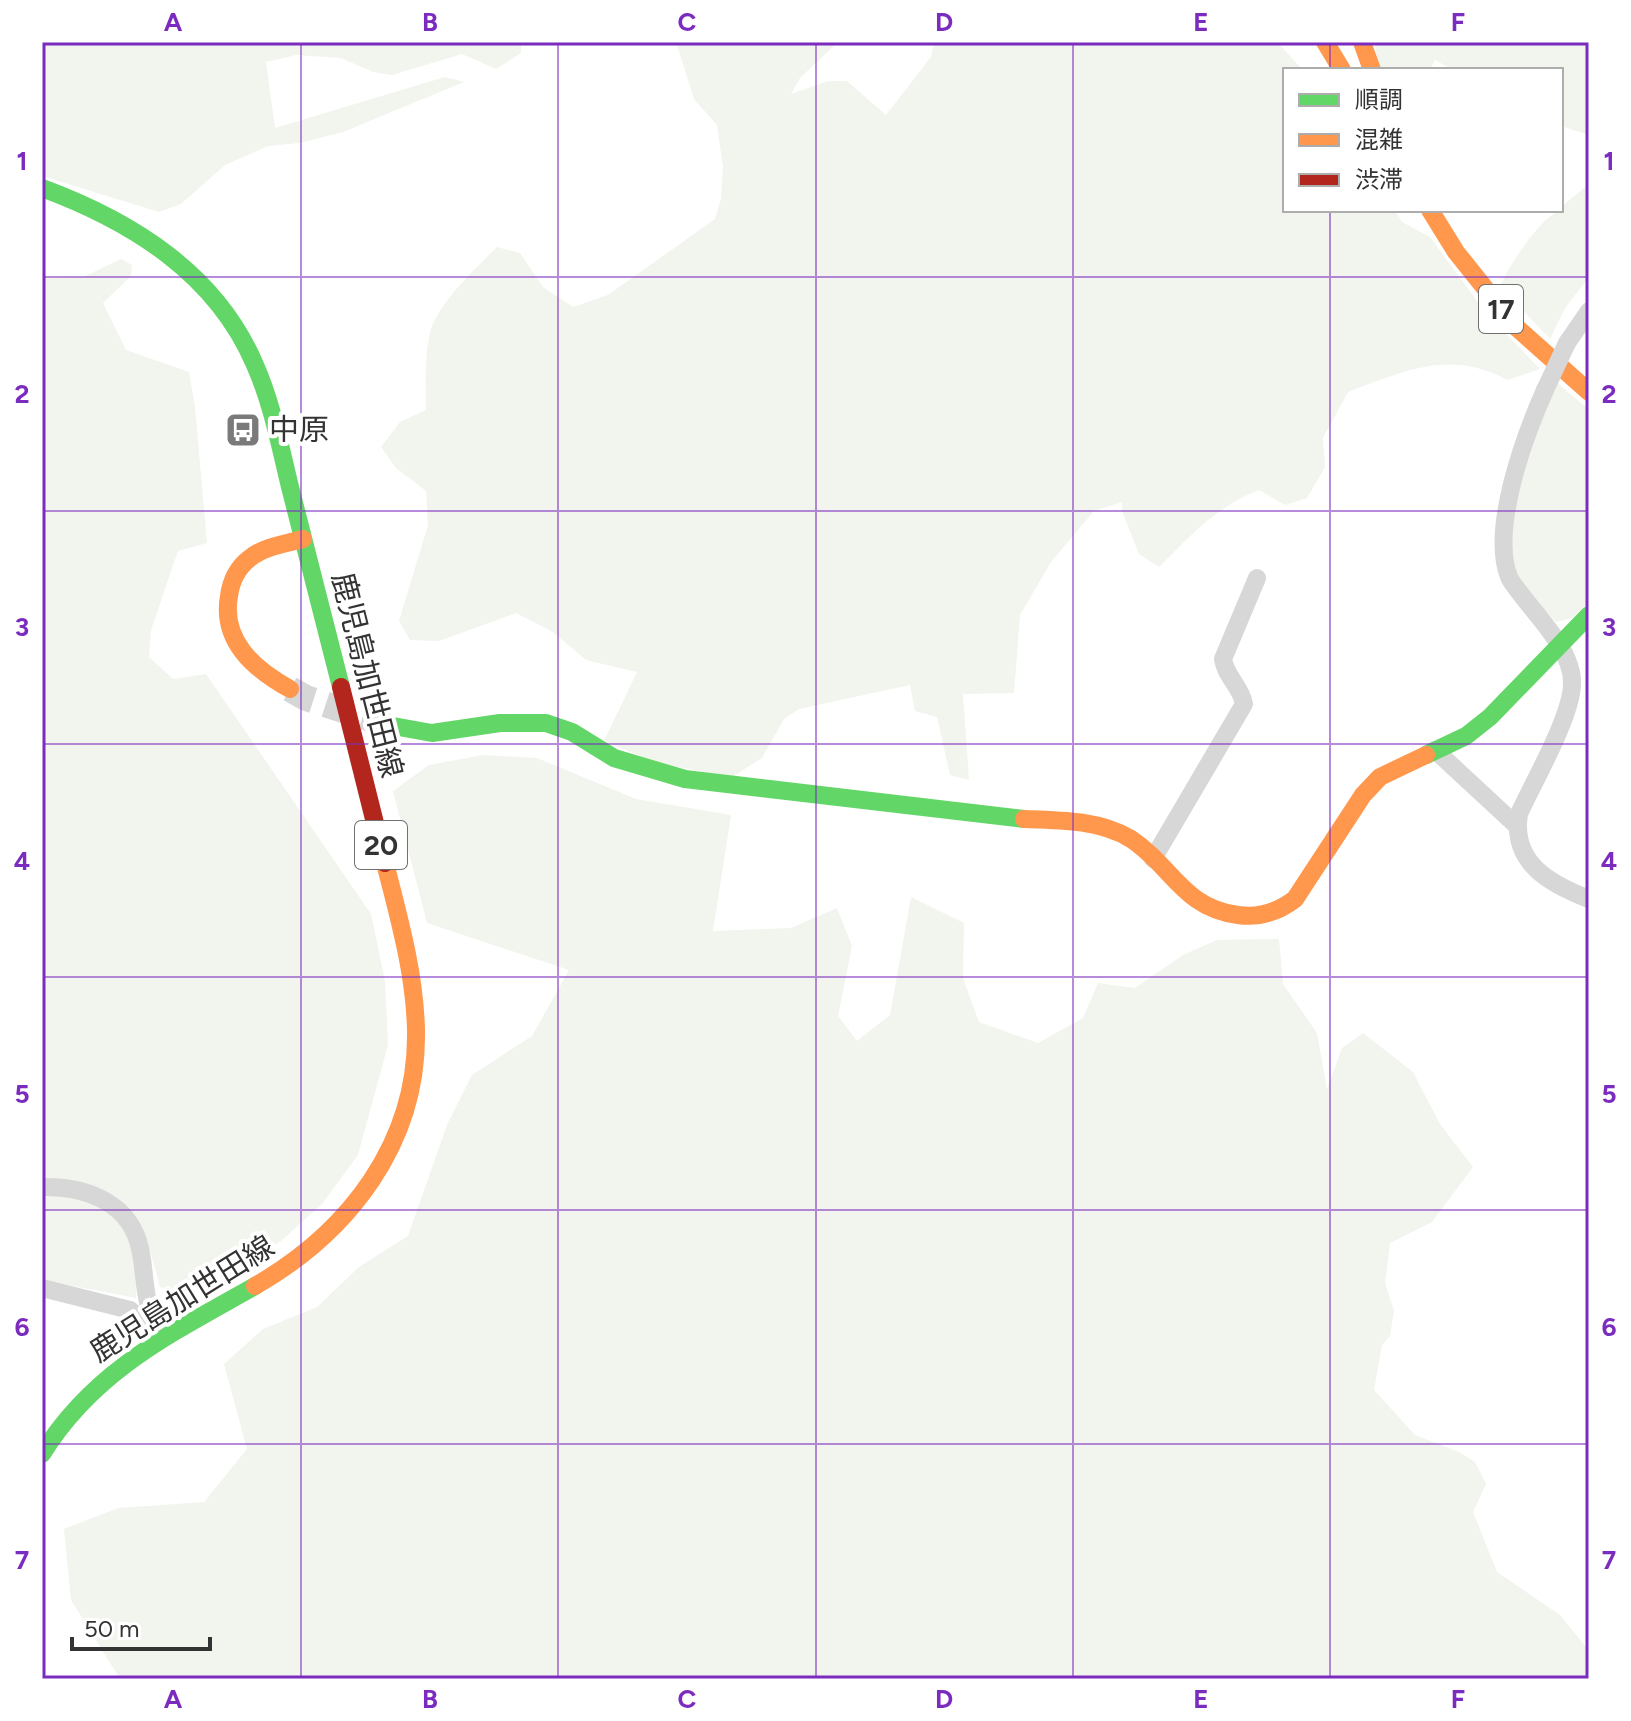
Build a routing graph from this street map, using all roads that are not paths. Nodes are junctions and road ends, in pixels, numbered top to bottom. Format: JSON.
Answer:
{"nodes":[{"id":1,"x":1362,"y":42,"type":"edge"},
{"id":2,"x":1325,"y":43,"type":"edge"},
{"id":3,"x":1341,"y":68,"type":"edge"},
{"id":4,"x":1371,"y":68,"type":"edge"},
{"id":5,"x":42,"y":188,"type":"edge"},
{"id":6,"x":42,"y":197,"type":"edge"},
{"id":7,"x":74,"y":198,"type":"junction"},
{"id":8,"x":1431,"y":212,"type":"edge"},
{"id":9,"x":1589,"y":311,"type":"edge"},
{"id":10,"x":1589,"y":392,"type":"edge"},
{"id":11,"x":303,"y":539,"type":"junction"},
{"id":12,"x":1257,"y":578,"type":"dead end"},
{"id":13,"x":1589,"y":615,"type":"edge"},
{"id":14,"x":1561,"y":645,"type":"junction"},
{"id":15,"x":290,"y":689,"type":"tunnel mouth"},
{"id":16,"x":393,"y":726,"type":"tunnel mouth"},
{"id":17,"x":1435,"y":750,"type":"junction"},
{"id":18,"x":1517,"y":826,"type":"junction"},
{"id":19,"x":1153,"y":859,"type":"junction"},
{"id":20,"x":1589,"y":899,"type":"edge"},
{"id":21,"x":42,"y":1187,"type":"edge"},
{"id":22,"x":42,"y":1288,"type":"edge"},
{"id":23,"x":161,"y":1338,"type":"junction"},
{"id":24,"x":42,"y":1454,"type":"edge"}],
"edges":[{"from":1,"to":4,"type":"main road"},
{"from":2,"to":3,"type":"main road"},
{"from":5,"to":7,"type":"main road","name":"鹿児島加世田線","number":"20"},
{"from":6,"to":7,"type":"main road"},
{"from":7,"to":11,"type":"main road","name":"鹿児島加世田線","number":"20"},
{"from":8,"to":10,"type":"main road","number":"17"},
{"from":9,"to":14,"type":"street","bridge":true},
{"from":11,"to":15,"type":"main road"},
{"from":11,"to":23,"type":"main road","name":"鹿児島加世田線","number":"20"},
{"from":12,"to":19,"type":"street"},
{"from":13,"to":14,"type":"main road"},
{"from":14,"to":17,"type":"main road"},
{"from":14,"to":18,"type":"street"},
{"from":16,"to":19,"type":"main road"},
{"from":17,"to":18,"type":"street"},
{"from":17,"to":19,"type":"main road"},
{"from":18,"to":20,"type":"street"},
{"from":21,"to":23,"type":"street"},
{"from":22,"to":23,"type":"street"},
{"from":23,"to":24,"type":"main road","name":"鹿児島加世田線","number":"20"}]}
